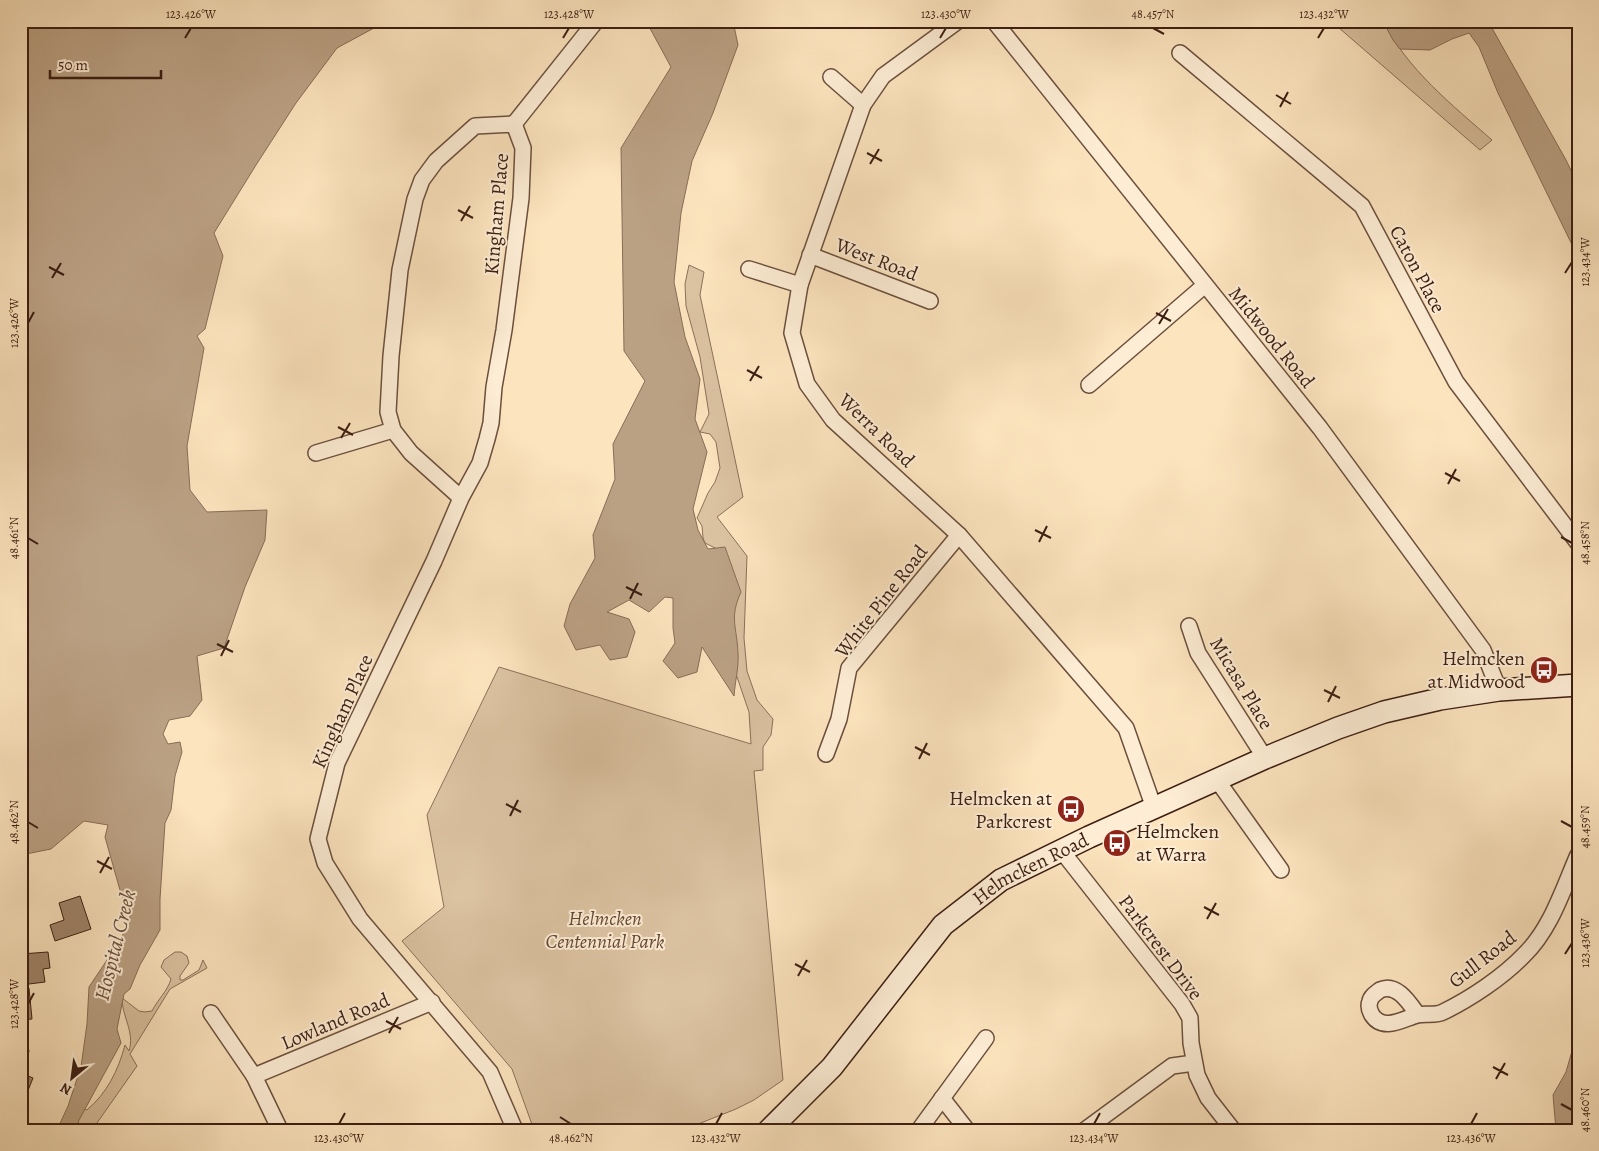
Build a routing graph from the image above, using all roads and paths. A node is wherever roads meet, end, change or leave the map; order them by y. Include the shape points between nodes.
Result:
1 (596, 21) edge
2 (958, 21) edge
3 (994, 21) edge
4 (1180, 53) dead end
5 (831, 77) dead end
6 (863, 105) junction
7 (514, 124) junction
8 (810, 255) junction
9 (749, 269) dead end
10 (800, 285) junction
11 (1205, 285) junction
12 (930, 301) dead end
13 (1089, 385) dead end
14 (393, 430) junction
15 (316, 453) dead end
16 (461, 498) junction
17 (959, 535) junction
18 (1578, 543) edge
19 (1189, 626) dead end
20 (1578, 685) edge
21 (1499, 690) junction
22 (826, 754) dead end
23 (1265, 758) junction
24 (1217, 780) junction
25 (1154, 808) junction
26 (1061, 850) junction
27 (1578, 855) edge
28 (1281, 870) dead end
29 (432, 1002) junction
30 (211, 1013) dead end
31 (1418, 1015) dead end
32 (986, 1038) dead end
33 (1194, 1063) junction
34 (254, 1076) junction
35 (942, 1098) junction
36 (280, 1130) edge
37 (515, 1130) edge
38 (769, 1130) edge
39 (919, 1130) edge
40 (967, 1130) edge
41 (1085, 1130) edge
42 (1233, 1130) edge

1 - 7 street
2 - 6 street, Werra Road via 883,76
3 - 11 street, Midwood Road
4 - 18 street, Caton Place via 1362,206 1456,382
5 - 6 street
6 - 8 street, Werra Road
7 - 14 street, Kingham Place via 475,126 436,161 422,180 400,270 388,412
7 - 16 street, Kingham Place via 522,148 521,198 491,423 480,463
8 - 10 street, Werra Road
8 - 12 street, West Road
9 - 10 street
10 - 17 street, Werra Road via 792,334 807,384 833,420
11 - 13 street
11 - 21 street, Midwood Road via 1320,428 1483,650
14 - 15 street
14 - 16 street, Kingham Place via 411,453
16 - 29 street, Kingham Place via 337,763 318,839 325,863 360,919
17 - 22 street, White Pine Road via 849,668 839,719
17 - 25 street, Werra Road via 1126,728
19 - 23 street, Micasa Place via 1198,653
20 - 21 main road, Helmcken Road
21 - 23 main road, Helmcken Road via 1384,712
23 - 24 main road, Helmcken Road
24 - 25 main road, Helmcken Road
24 - 28 street
25 - 26 main road, Helmcken Road
26 - 33 street, Parkcrest Drive via 1182,1004 1190,1018
26 - 38 main road, Helmcken Road via 1001,880 943,925 832,1067
27 - 31 street, Gull Road via 1550,921 1525,955 1481,990 1441,1014
29 - 34 street, Lowland Road
29 - 37 street, Kingham Place via 490,1072
30 - 34 street
32 - 35 street
33 - 41 street via 1172,1066
33 - 42 street, Parkcrest Drive via 1208,1098
34 - 36 street
35 - 39 street
35 - 40 street

